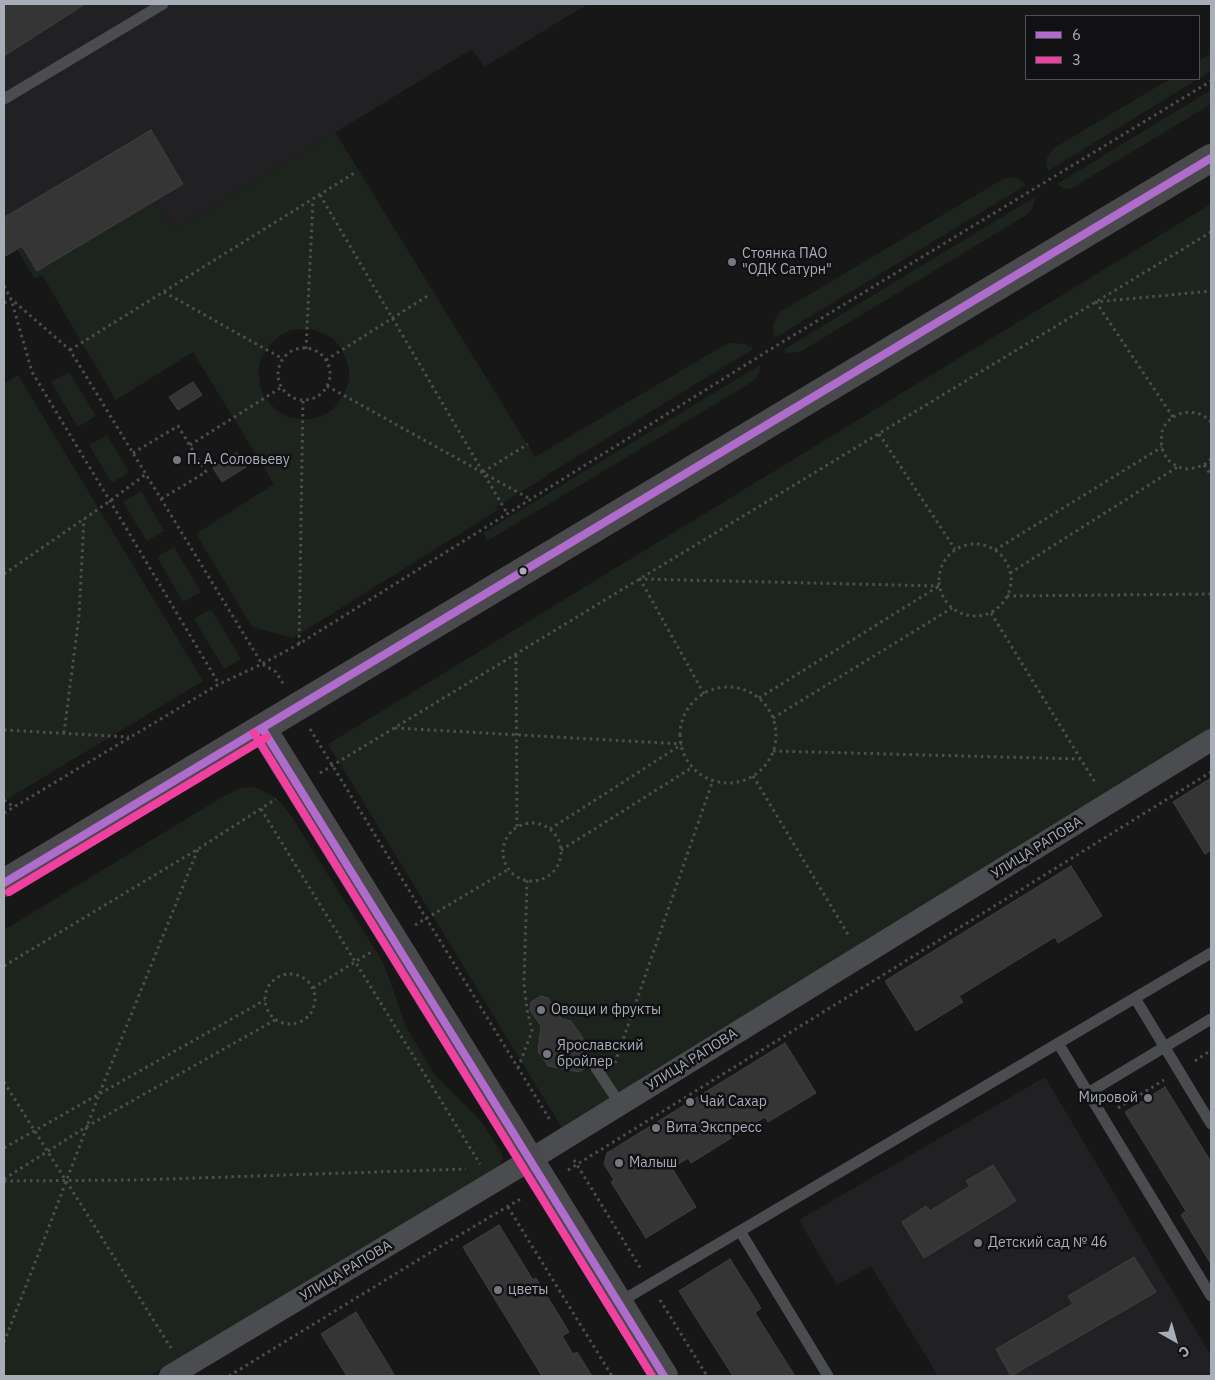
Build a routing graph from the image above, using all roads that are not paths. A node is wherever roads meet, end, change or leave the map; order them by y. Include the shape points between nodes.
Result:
1 (163, 4) edge
2 (4, 99) edge
3 (1211, 158) edge
4 (262, 728) junction
5 (1211, 740) edge
6 (4, 882) edge
7 (1211, 953) edge
8 (1135, 998) junction
9 (1211, 1019) edge
10 (1058, 1043) junction
11 (1164, 1047) junction
12 (596, 1068) dead end
13 (1088, 1093) junction
14 (620, 1104) junction
15 (1211, 1124) edge
16 (530, 1160) junction
17 (740, 1230) junction
18 (1211, 1296) edge
19 (618, 1303) junction
20 (177, 1372) edge
21 (664, 1376) edge
22 (828, 1376) edge

1 - 2 lane
3 - 4 main road
4 - 6 main road
4 - 16 main road
5 - 14 street, УЛИЦА РАПОВА
7 - 8 lane
8 - 10 lane
8 - 11 lane
9 - 11 lane
10 - 13 lane
10 - 17 lane
11 - 13 lane
11 - 15 lane
12 - 14 lane
13 - 18 lane
14 - 16 street, УЛИЦА РАПОВА
16 - 19 main road
16 - 20 street, УЛИЦА РАПОВА
17 - 19 lane
17 - 22 lane
19 - 21 main road

